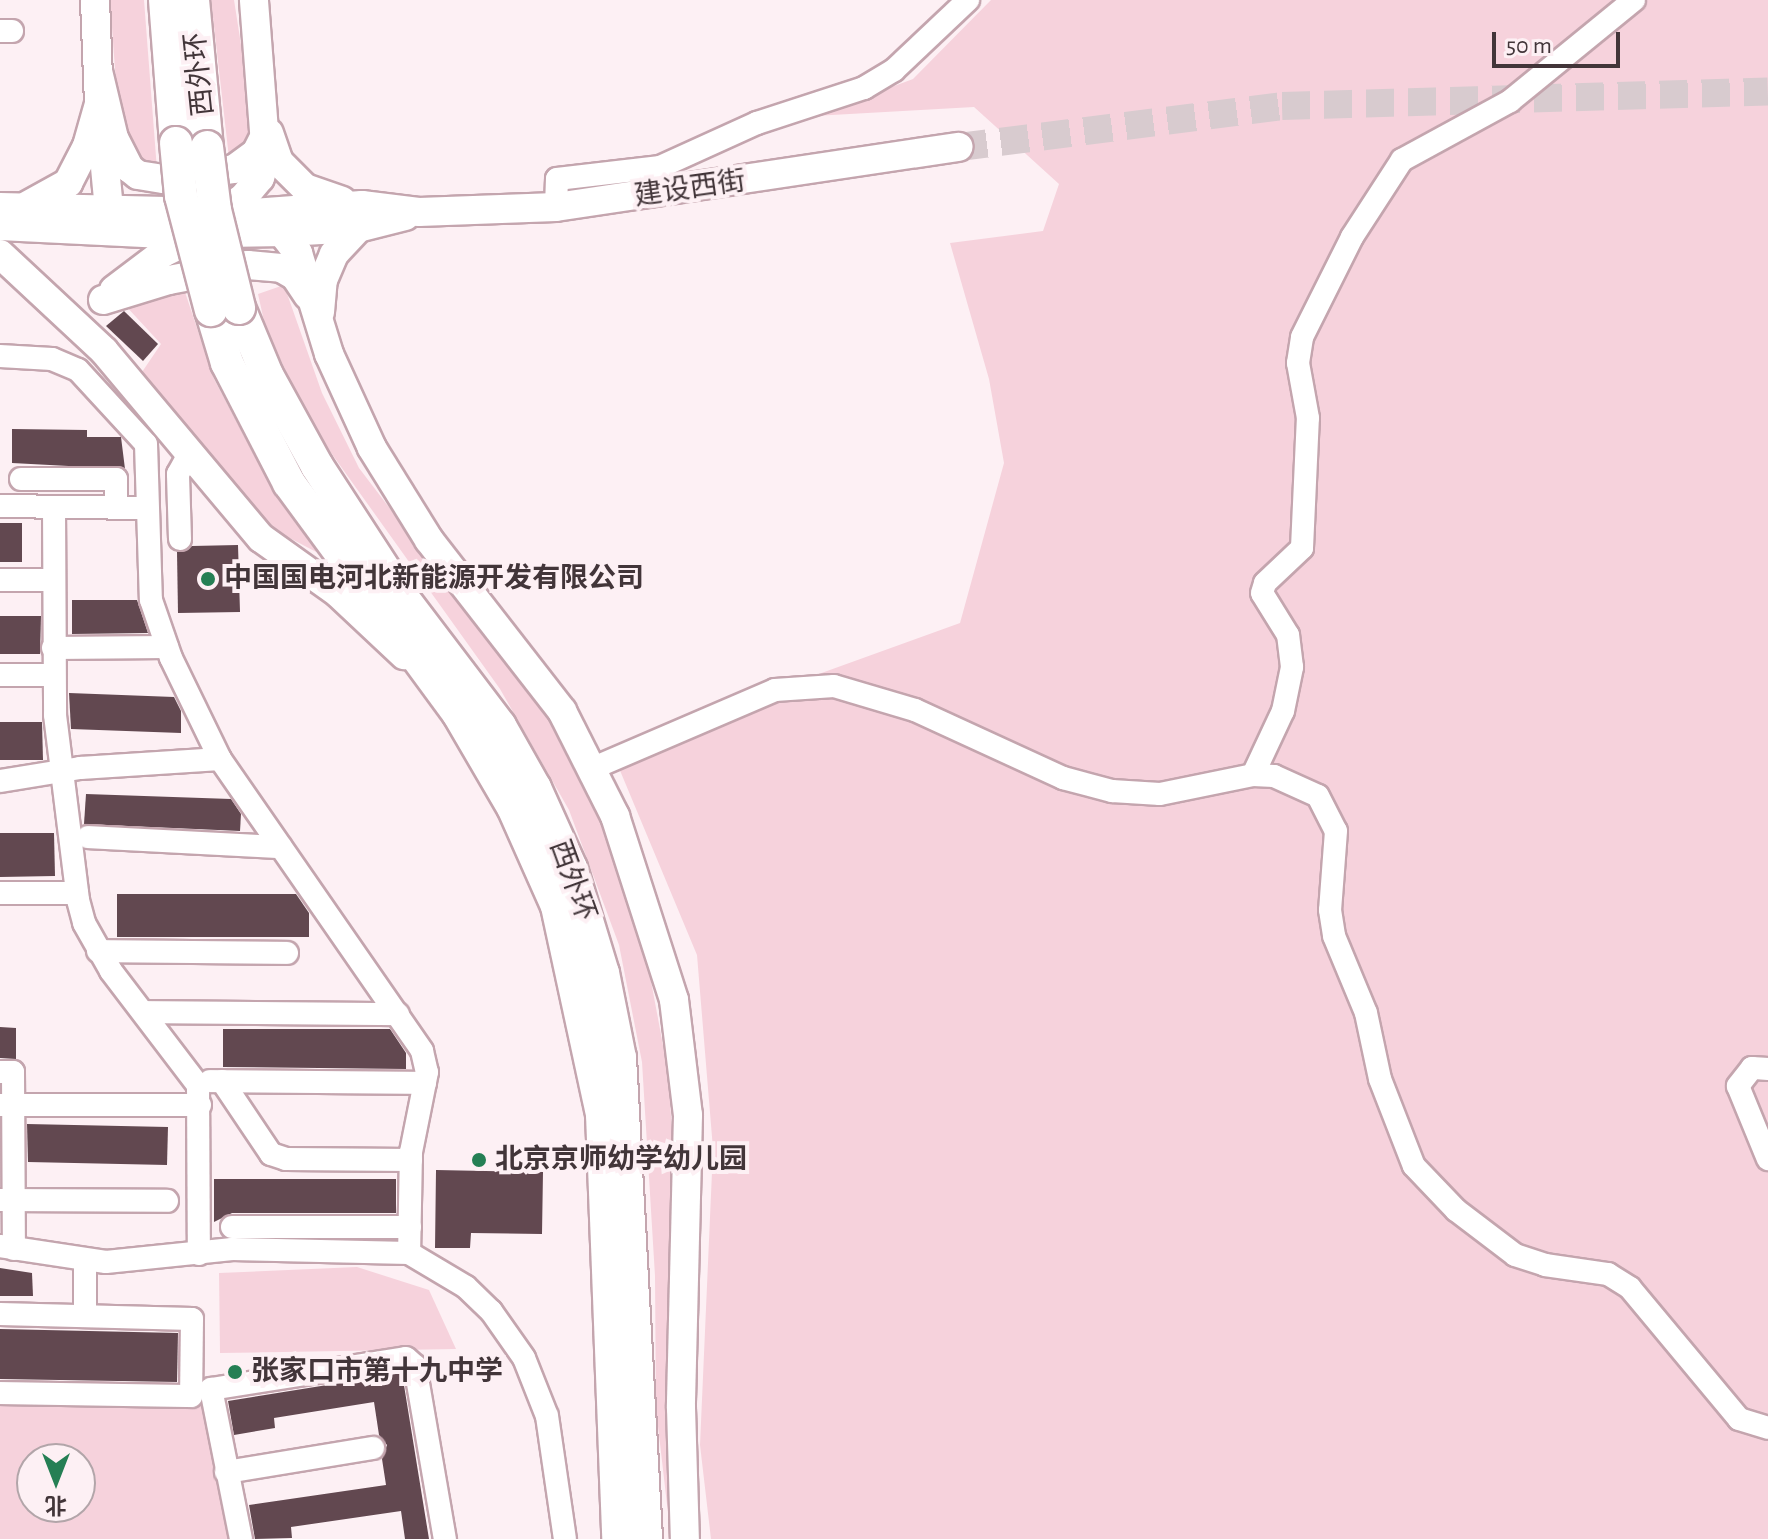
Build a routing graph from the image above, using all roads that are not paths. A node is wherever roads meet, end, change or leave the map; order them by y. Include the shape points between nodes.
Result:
1 (95, 0) edge
2 (165, 0) edge
3 (193, 0) edge
4 (254, 0) edge
5 (968, 0) edge
6 (1634, 0) edge
7 (98, 71) junction
8 (99, 104) junction
9 (268, 128) junction
10 (959, 147) tunnel mouth
11 (556, 207) junction
12 (109, 209) junction
13 (239, 213) junction
14 (7, 214) edge
15 (360, 217) junction
16 (285, 232) junction
17 (156, 234) junction
18 (203, 234) junction
19 (0, 254) edge
20 (103, 300) junction
21 (225, 309) junction
22 (315, 312) junction
23 (104, 351) junction
24 (0, 356) edge
25 (189, 454) junction
26 (21, 479) dead end
27 (0, 506) edge
28 (54, 507) junction
29 (116, 507) junction
30 (146, 508) junction
31 (180, 539) dead end
32 (0, 580) edge
33 (53, 580) junction
34 (167, 647) junction
35 (53, 648) junction
36 (0, 675) edge
37 (53, 675) junction
38 (466, 726) junction
39 (220, 759) junction
40 (591, 769) junction
41 (62, 771) junction
42 (1253, 775) junction
43 (0, 781) edge
44 (88, 837) dead end
45 (281, 847) junction
46 (0, 893) edge
47 (77, 893) junction
48 (98, 951) junction
49 (287, 953) dead end
50 (144, 1012) junction
51 (398, 1014) junction
52 (1768, 1069) edge
53 (0, 1072) edge
54 (197, 1081) junction
55 (222, 1081) junction
56 (425, 1083) junction
57 (200, 1105) junction
58 (7, 1106) edge
59 (1768, 1159) edge
60 (411, 1160) junction
61 (7, 1200) edge
62 (167, 1201) dead end
63 (232, 1227) dead end
64 (410, 1227) junction
65 (7, 1248) edge
66 (409, 1253) junction
67 (199, 1254) junction
68 (85, 1260) junction
69 (0, 1314) edge
70 (85, 1316) junction
71 (0, 1393) edge
72 (1768, 1428) edge
73 (373, 1448) dead end
74 (226, 1472) junction
75 (241, 1539) edge
76 (445, 1539) edge
77 (565, 1539) edge
78 (618, 1539) edge
79 (646, 1539) edge
80 (685, 1539) edge

1 - 7 main road
2 - 21 highway, 西外环, bridge via 181,196
3 - 21 highway, 西外环, bridge
4 - 9 main road
5 - 11 street via 894,70 864,88 757,123 660,167 557,179
6 - 42 street via 1510,101 1402,160 1352,237 1302,337 1298,363 1308,418 1302,548 1265,583 1262,593 1288,635 1292,667 1283,711
7 - 8 main road
7 - 9 main road via 114,138 138,175 164,179 234,169 256,153
8 - 12 main road
8 - 14 main road via 68,183 45,200
9 - 13 main road via 260,178
9 - 15 main road via 279,162 305,188
10 - 11 main road, 建设西街
11 - 15 main road, 建设西街
12 - 13 main road, 建设西街
12 - 14 main road, 建设西街
12 - 17 main road via 114,219
13 - 15 main road, 建设西街
13 - 16 main road via 273,221
13 - 17 main road
13 - 18 main road
14 - 17 main road, 建设西街
15 - 16 main road, 建设西街
15 - 22 main road via 334,254
16 - 18 main road, 建设西街
16 - 22 main road via 298,253
17 - 18 main road, 建设西街
18 - 20 main road via 163,253
19 - 23 main road
20 - 22 main road via 248,265 281,268 295,276
20 - 23 main road via 98,317
21 - 38 highway, 西外环 via 227,363 289,483
21 - 79 highway, 西外环 via 402,597 500,726 571,868 603,973 620,1058
22 - 40 main road via 372,448 420,527 562,711
23 - 25 main road
24 - 30 street via 52,359 78,370 146,444
25 - 31 street via 178,474
25 - 38 main road via 261,538 338,593 406,657
26 - 29 street via 116,479
27 - 28 street
28 - 29 street
28 - 33 street
29 - 30 street
30 - 34 street via 151,600
32 - 33 street
33 - 35 street
34 - 35 street
34 - 39 street
35 - 37 street
36 - 37 street
37 - 41 street
38 - 78 highway, 西外环 via 513,807 557,906 585,1018 602,1114
39 - 41 street
39 - 45 street
40 - 42 street via 775,690 834,686 915,710 1063,778 1112,791 1160,794
40 - 80 main road via 615,816 674,1000 685,1087 690,1178 681,1408
41 - 43 street
41 - 47 street
42 - 72 street via 1298,785 1318,796 1330,812 1337,850 1330,910 1334,936 1366,1013 1380,1079 1414,1166 1456,1210 1515,1255 1608,1274 1630,1288 1739,1419
44 - 45 street
45 - 51 street
46 - 47 street
47 - 48 street
48 - 49 street
48 - 50 street
50 - 51 street
50 - 54 street
51 - 56 street via 422,1051
52 - 59 street via 1752,1068 1738,1086
53 - 58 street via 13,1072
54 - 55 street
54 - 57 street
55 - 56 street
55 - 60 street via 271,1154 286,1159
56 - 60 street
57 - 58 street
57 - 67 street
58 - 61 street
60 - 64 street
61 - 62 street
61 - 65 street
63 - 64 street
64 - 66 street
65 - 68 street
66 - 67 street via 232,1249
66 - 77 street via 466,1287 491,1311 524,1358 547,1416
67 - 68 street via 141,1262
68 - 70 street
69 - 70 street
70 - 71 street via 192,1319 191,1396
73 - 74 street
74 - 75 street
74 - 76 street via 211,1389 406,1358 415,1366

